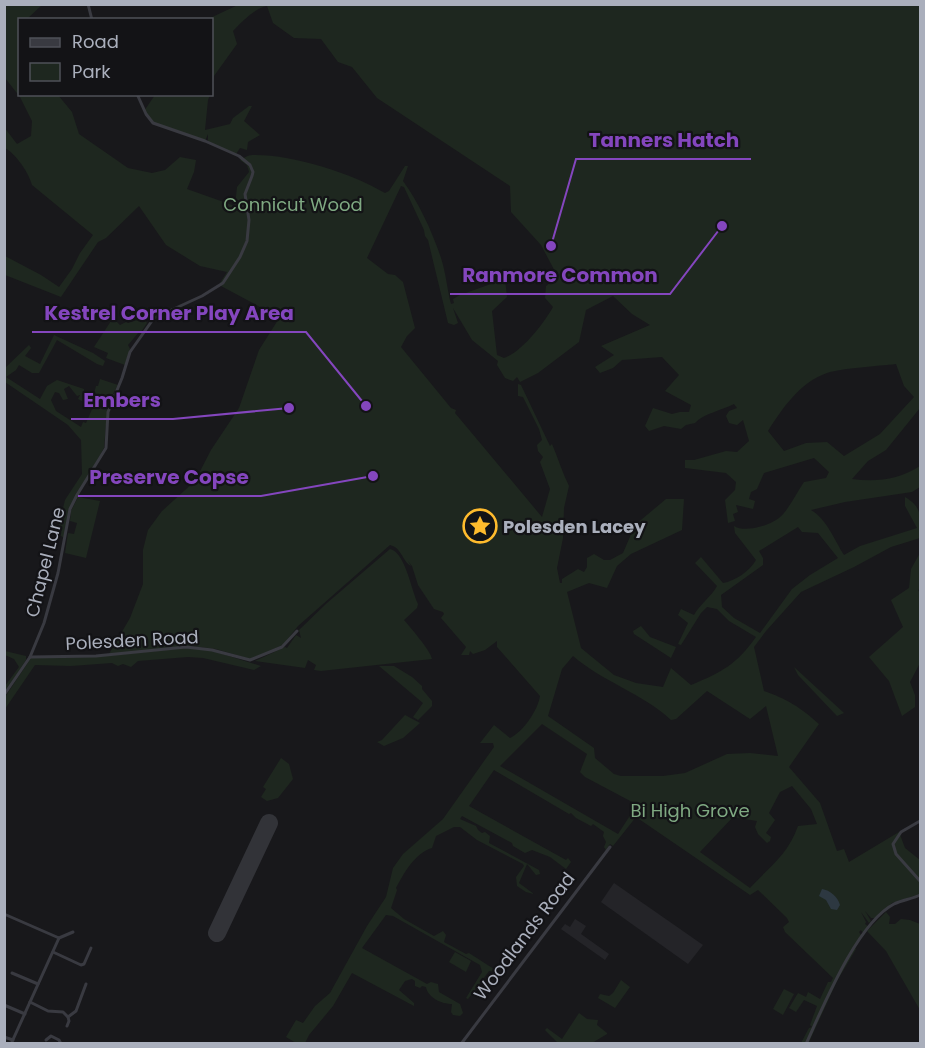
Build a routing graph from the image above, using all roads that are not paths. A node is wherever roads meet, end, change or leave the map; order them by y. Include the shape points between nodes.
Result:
1 (138, 96) edge
2 (297, 632) dead end
3 (30, 657) junction
4 (4, 695) edge
5 (921, 821) edge
6 (610, 847) dead end
7 (921, 881) edge
8 (921, 896) edge
9 (4, 914) edge
10 (73, 932) dead end
11 (59, 938) junction
12 (92, 948) dead end
13 (53, 952) junction
14 (12, 973) dead end
15 (38, 984) junction
16 (86, 984) dead end
17 (30, 1002) junction
18 (4, 1005) edge
19 (24, 1014) junction
20 (68, 1017) junction
21 (67, 1026) dead end
22 (4, 1037) edge
23 (46, 1041) dead end
24 (12, 1042) edge
25 (61, 1044) edge
26 (461, 1044) edge
27 (806, 1044) edge

1 - 3 street, Chapel Lane via 153,123 244,159 253,172 245,194 247,241 223,283 154,318 130,352 108,412 106,448 70,509 58,573
2 - 3 street, Polesden Road via 282,647 250,660 186,647 96,656
3 - 4 street, Chapel Lane
5 - 7 street via 901,832 893,843 896,854
6 - 26 street, Woodlands Road
8 - 27 street via 894,904 870,926 836,979
9 - 11 street
10 - 11 street
11 - 13 street
12 - 13 street via 83,965
13 - 15 street
14 - 15 street
15 - 17 street
16 - 20 street via 76,1011
17 - 19 street
17 - 20 street
18 - 19 street
19 - 24 street
20 - 21 street
22 - 24 street
23 - 25 street via 51,1036

